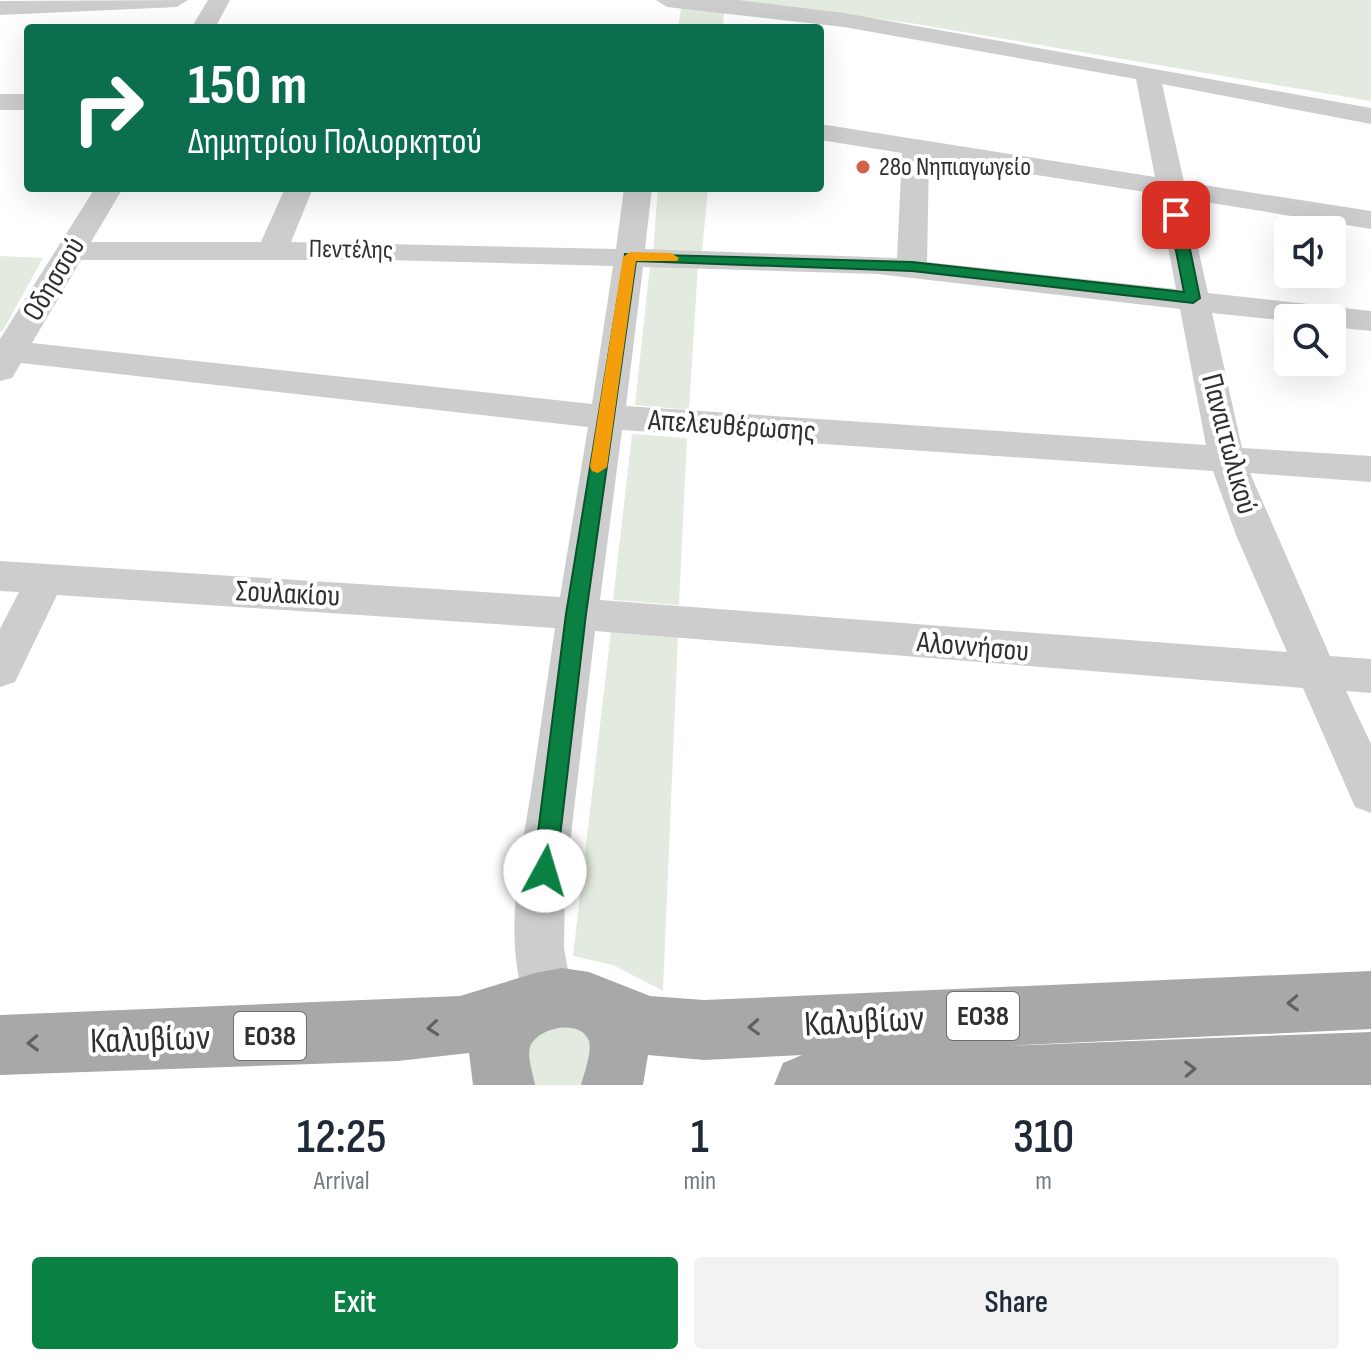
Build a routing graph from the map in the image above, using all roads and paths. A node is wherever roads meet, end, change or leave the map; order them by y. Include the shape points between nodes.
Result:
1 (177, 0) edge
2 (219, 0) edge
3 (664, 0) edge
4 (0, 8) edge
5 (205, 24) edge
6 (659, 24) edge
7 (1148, 76) junction
8 (0, 102) edge
9 (24, 102) edge
10 (1371, 116) edge
11 (824, 133) edge
12 (916, 146) junction
13 (1171, 187) junction
14 (107, 192) edge
15 (297, 192) edge
16 (638, 192) edge
17 (1371, 220) edge
18 (273, 249) junction
19 (72, 251) junction
20 (630, 257) junction
21 (912, 267) junction
22 (1193, 298) junction
23 (1371, 321) edge
24 (4, 357) edge
25 (606, 417) junction
26 (1226, 458) junction
27 (1371, 469) edge
28 (0, 576) edge
29 (45, 580) junction
30 (576, 614) junction
31 (0, 670) edge
32 (1317, 672) junction
33 (1371, 676) edge
34 (1371, 793) edge
35 (1371, 1000) edge
36 (561, 1003) junction
37 (0, 1045) edge
38 (1371, 1062) edge
39 (504, 1085) edge
40 (612, 1085) edge
41 (805, 1085) edge

1 - 4 street
2 - 5 street
3 - 6 street
3 - 7 street via 874,25
7 - 10 street
7 - 13 street, Παναιτωλικού
8 - 9 street
11 - 12 street
12 - 13 street
12 - 21 street
13 - 17 street
13 - 22 street, Παναιτωλικού
14 - 19 street, Οδησσού
15 - 18 street
16 - 20 street
18 - 19 street, Πεντέλης
18 - 20 street, Πεντέλης
19 - 24 street, Οδησσού
20 - 21 street, Πεντέλης
20 - 25 street
21 - 22 street, Πεντέλης
22 - 23 street, Πεντέλης
22 - 26 street, Παναιτωλικού
24 - 25 street, Απελευθέρωσης
25 - 26 street, Απελευθέρωσης
25 - 30 street
26 - 27 street, Απελευθέρωσης
26 - 32 street, Παναιτωλικού
28 - 29 street, Σουλακίου
29 - 30 street, Σουλακίου
29 - 31 street
30 - 32 street, Αλοννήσου
30 - 36 street via 541,909 541,973
32 - 33 street, Αλοννήσου
32 - 34 street, Παναιτωλικού
35 -> 36 main road, Καλυβίων / ΕΟ38 via 704,1030 650,1026
36 -> 37 main road, Καλυβίων / ΕΟ38 via 460,1026 413,1030
36 - 39 main road via 515,1019 503,1043
36 - 40 main road via 614,1027 619,1042
41 -> 38 main road, Καλυβίων / ΕΟ38

